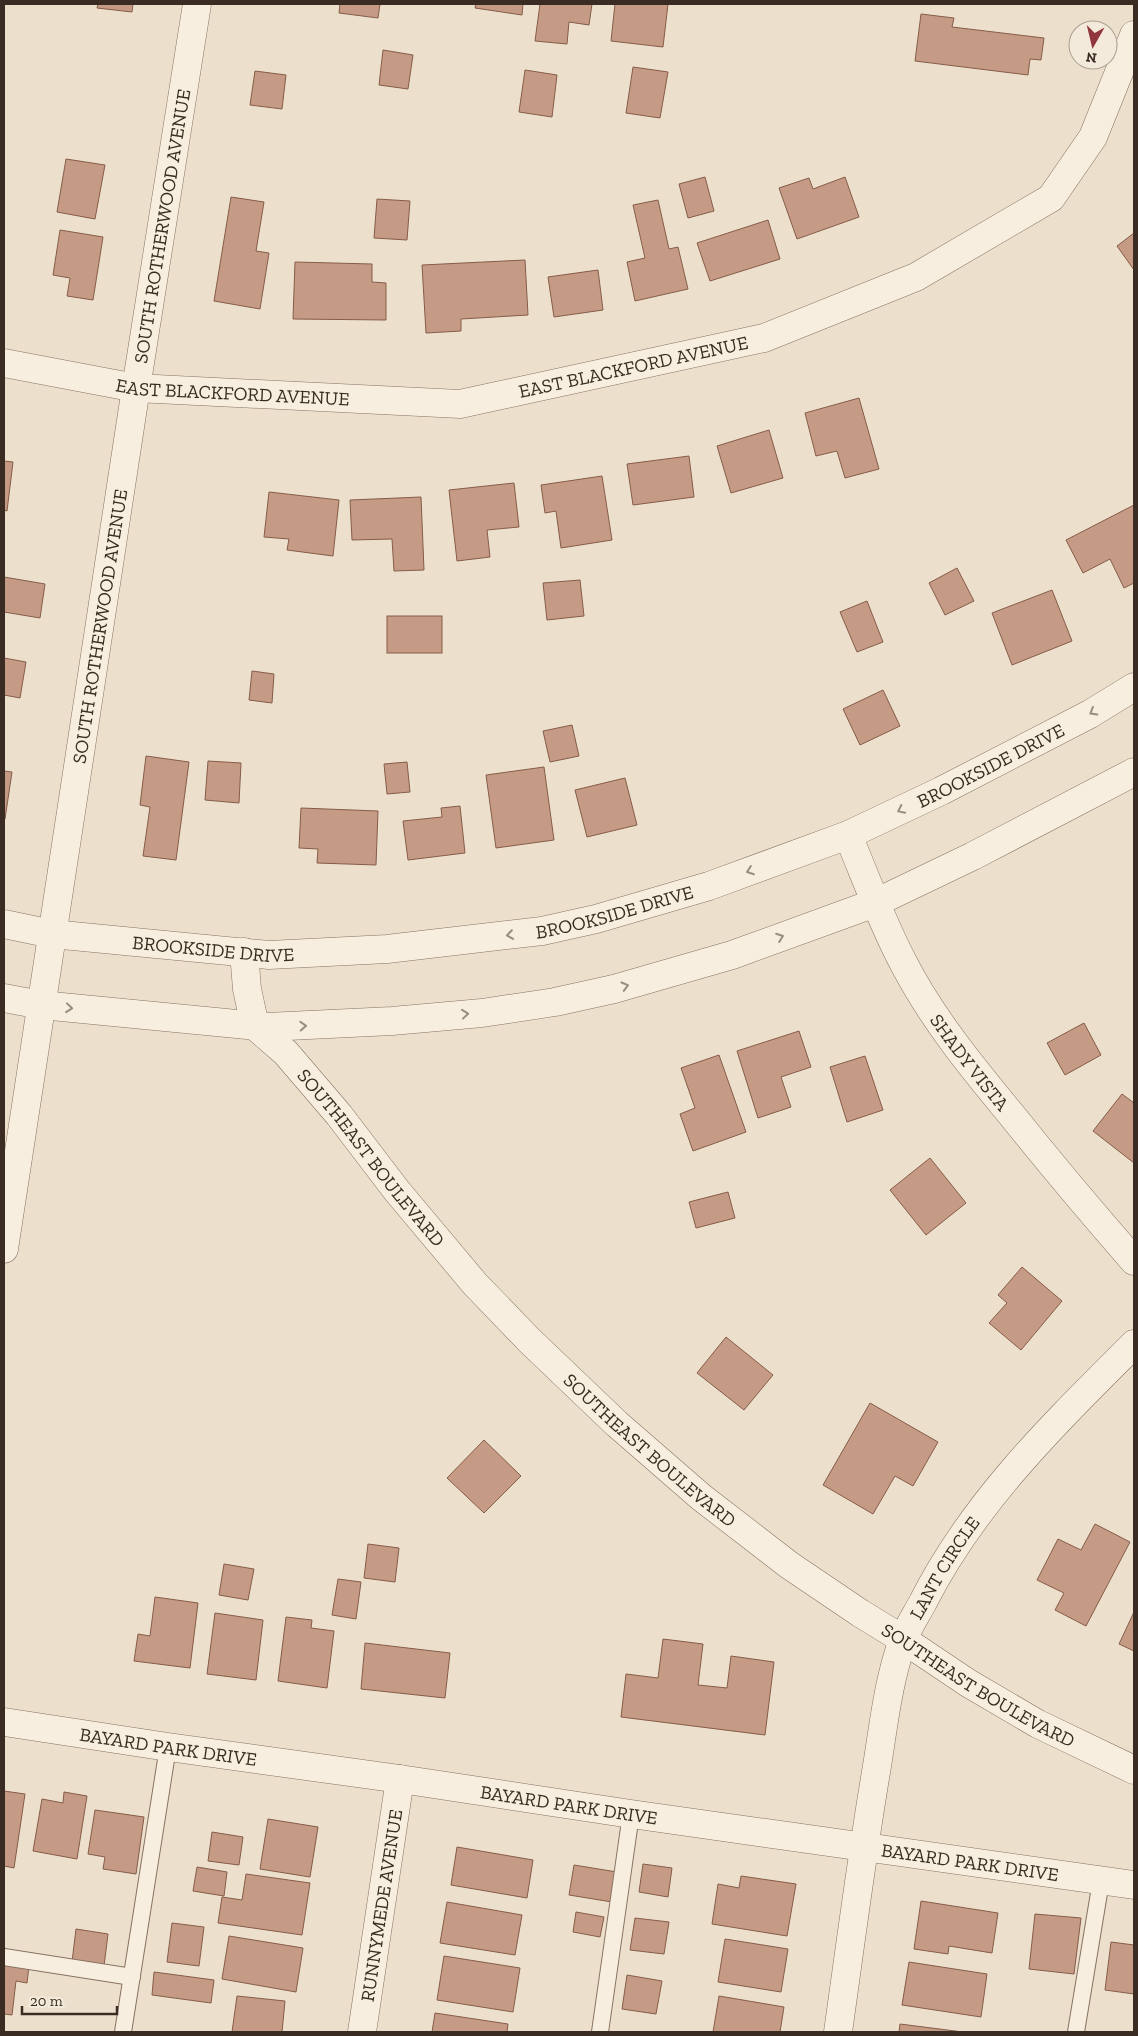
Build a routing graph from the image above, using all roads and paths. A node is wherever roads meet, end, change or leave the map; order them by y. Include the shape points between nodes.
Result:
1 (197, 4) edge
2 (1134, 35) edge
3 (4, 362) edge
4 (136, 388) junction
5 (1134, 687) edge
6 (1134, 772) edge
7 (848, 835) junction
8 (875, 903) junction
9 (4, 924) edge
10 (52, 934) junction
11 (244, 952) junction
12 (4, 998) edge
13 (41, 1005) junction
14 (255, 1026) junction
15 (4, 1249) edge
16 (1134, 1261) edge
17 (1134, 1344) edge
18 (904, 1640) junction
19 (4, 1722) edge
20 (168, 1747) junction
21 (1134, 1770) edge
22 (400, 1779) junction
23 (631, 1814) junction
24 (864, 1846) junction
25 (1101, 1881) junction
26 (1134, 1885) edge
27 (4, 1957) edge
28 (132, 1977) junction
29 (123, 2032) edge
30 (362, 2032) edge
31 (600, 2032) edge
32 (838, 2032) edge
33 (1076, 2032) edge

1 - 4 street, SOUTH ROTHERWOOD AVENUE
2 - 4 street, EAST BLACKFORD AVENUE via 1093,136 1051,198 916,277 764,338 460,404
3 - 4 street, EAST BLACKFORD AVENUE
4 - 10 street, SOUTH ROTHERWOOD AVENUE
5 -> 7 street, BROOKSIDE DRIVE via 1090,714
6 - 8 street
7 - 8 street, SHADY VISTA
7 -> 11 street, BROOKSIDE DRIVE via 709,886 542,931 387,949 270,954
14 -> 8 street via 392,1021 555,1002 614,989 732,955
8 - 16 street, SHADY VISTA via 904,965 936,1018 981,1078
9 - 10 street
10 - 11 street, BROOKSIDE DRIVE
10 - 13 street, SOUTH ROTHERWOOD AVENUE
11 - 14 street
12 - 13 street
13 -> 14 street
13 - 15 street, SOUTH ROTHERWOOD AVENUE
14 - 18 street, SOUTHEAST BOULEVARD via 286,1053 339,1115 475,1284 611,1418 701,1497 789,1565
17 - 18 street, LANT CIRCLE via 999,1485 935,1577
18 - 21 street, SOUTHEAST BOULEVARD via 1038,1724
18 - 24 street, LANT CIRCLE via 889,1695
19 - 20 street, BAYARD PARK DRIVE
20 - 22 street, BAYARD PARK DRIVE
20 - 28 lane
22 - 23 street, BAYARD PARK DRIVE
22 - 30 street, RUNNYMEDE AVENUE
23 - 24 street, BAYARD PARK DRIVE
23 - 31 lane
24 - 25 street, BAYARD PARK DRIVE
24 - 32 street, LANT CIRCLE
25 - 26 street, BAYARD PARK DRIVE
25 - 33 lane
27 - 28 lane
28 - 29 lane

